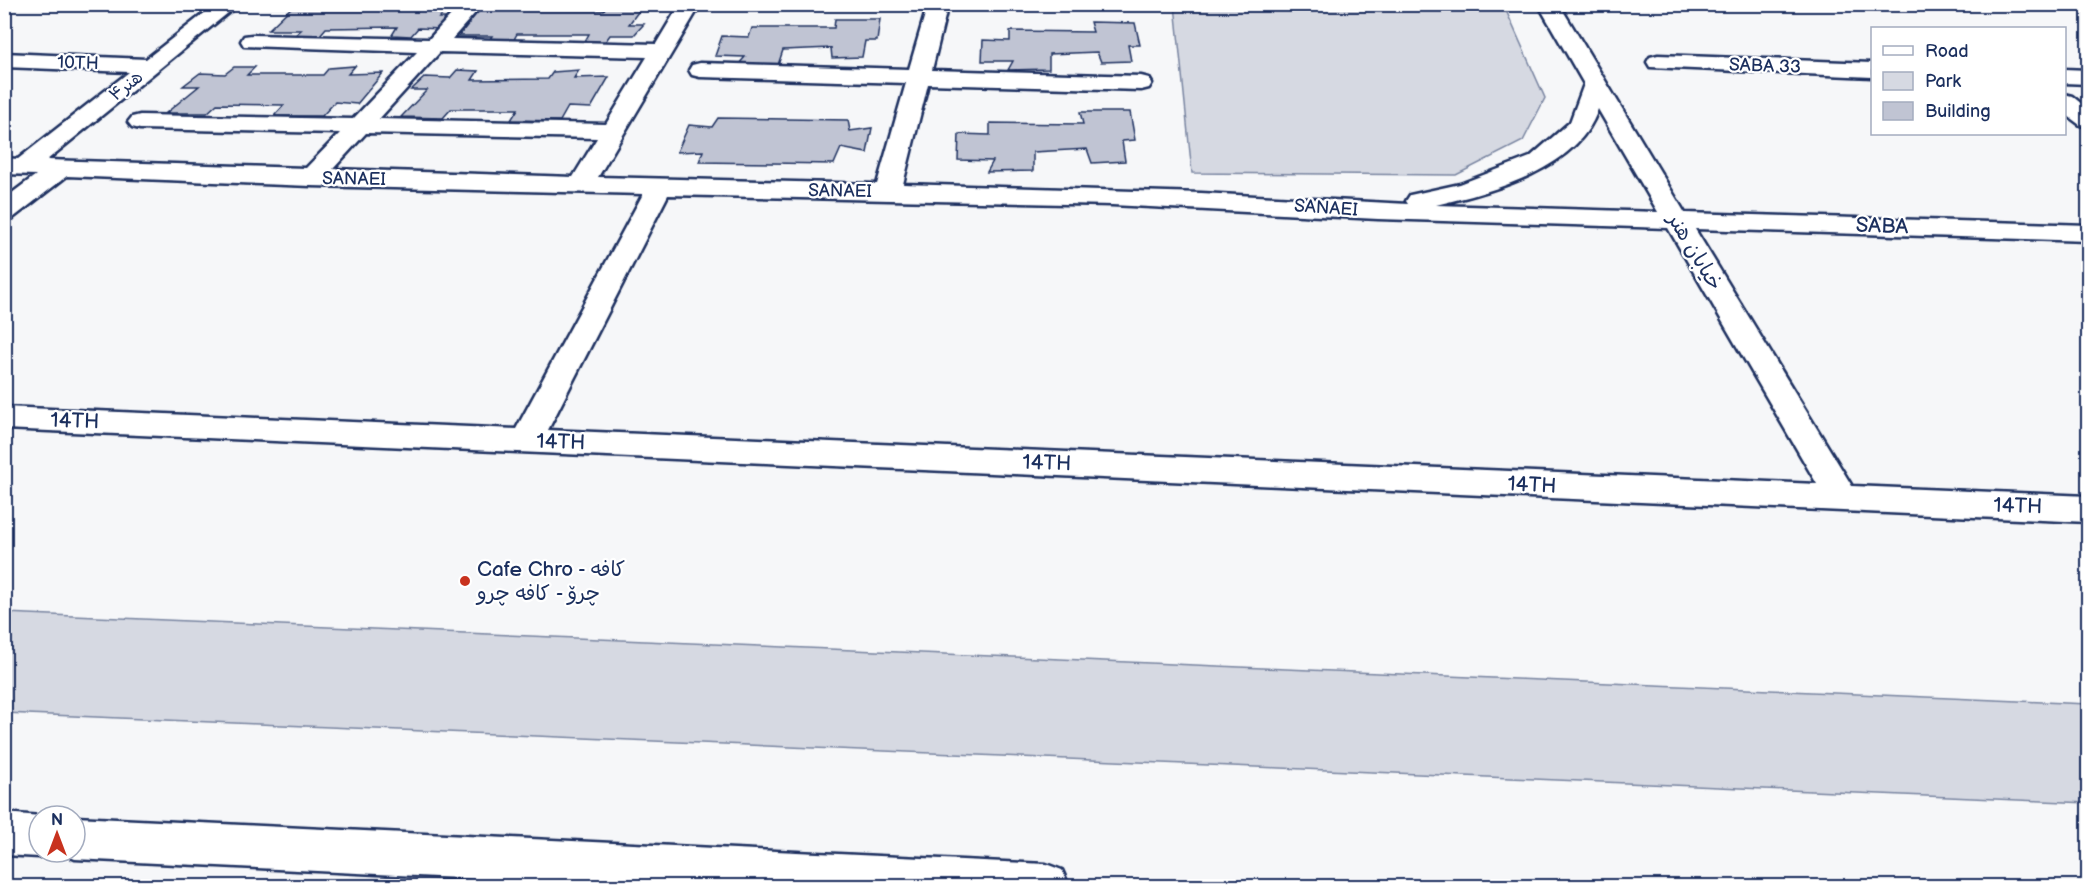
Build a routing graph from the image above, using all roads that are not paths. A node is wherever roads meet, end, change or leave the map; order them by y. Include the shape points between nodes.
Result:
1 (229, 4) edge
2 (473, 4) edge
3 (691, 4) edge
4 (938, 4) edge
5 (1548, 4) edge
6 (252, 41) dead end
7 (435, 45) junction
8 (662, 51) junction
9 (4, 60) edge
10 (1658, 62) dead end
11 (151, 66) junction
12 (700, 70) dead end
13 (1871, 70) edge
14 (919, 76) junction
15 (2066, 76) edge
16 (2088, 77) edge
17 (1141, 83) dead end
18 (1595, 84) junction
19 (2066, 103) edge
20 (2088, 120) edge
21 (140, 122) dead end
22 (362, 124) junction
23 (614, 131) junction
24 (14, 166) edge
25 (61, 168) junction
26 (311, 178) junction
27 (581, 184) junction
28 (660, 186) junction
29 (888, 192) junction
30 (4, 212) edge
31 (1378, 212) junction
32 (1676, 219) junction
33 (2088, 233) edge
34 (4, 418) edge
35 (526, 441) junction
36 (1843, 500) junction
37 (2088, 509) edge
38 (4, 834) edge
39 (27, 835) edge
40 (87, 839) edge
41 (1046, 886) edge

1 - 11 street, هنر۴
2 - 7 street
3 - 8 street
4 - 14 street
5 - 18 street, خیابان هنر
6 - 7 street
7 - 8 street
7 - 22 street
8 - 23 street
9 - 11 street, 10TH
10 - 13 street, SABA 33
11 - 24 street, هنر۴
12 - 14 street
14 - 17 street
14 - 29 street
15 - 16 street
18 - 31 street via 1581,125 1539,162 1468,190
18 - 32 street, خیابان هنر
19 - 20 street
21 - 22 street
22 - 23 street
22 - 26 street
23 - 27 street
24 - 25 street, SANAEI
25 - 26 street, SANAEI
25 - 30 street
26 - 27 street, SANAEI
27 - 28 street, SANAEI
28 - 29 street, SANAEI
28 - 35 street
29 - 31 street, SANAEI via 1288,205
31 - 32 street, SANAEI
32 - 33 street, SABA
32 - 36 street, خیابان هنر
34 - 35 street, 14TH
35 - 36 street, 14TH
36 - 37 street, 14TH
38 - 39 street
40 - 41 street

